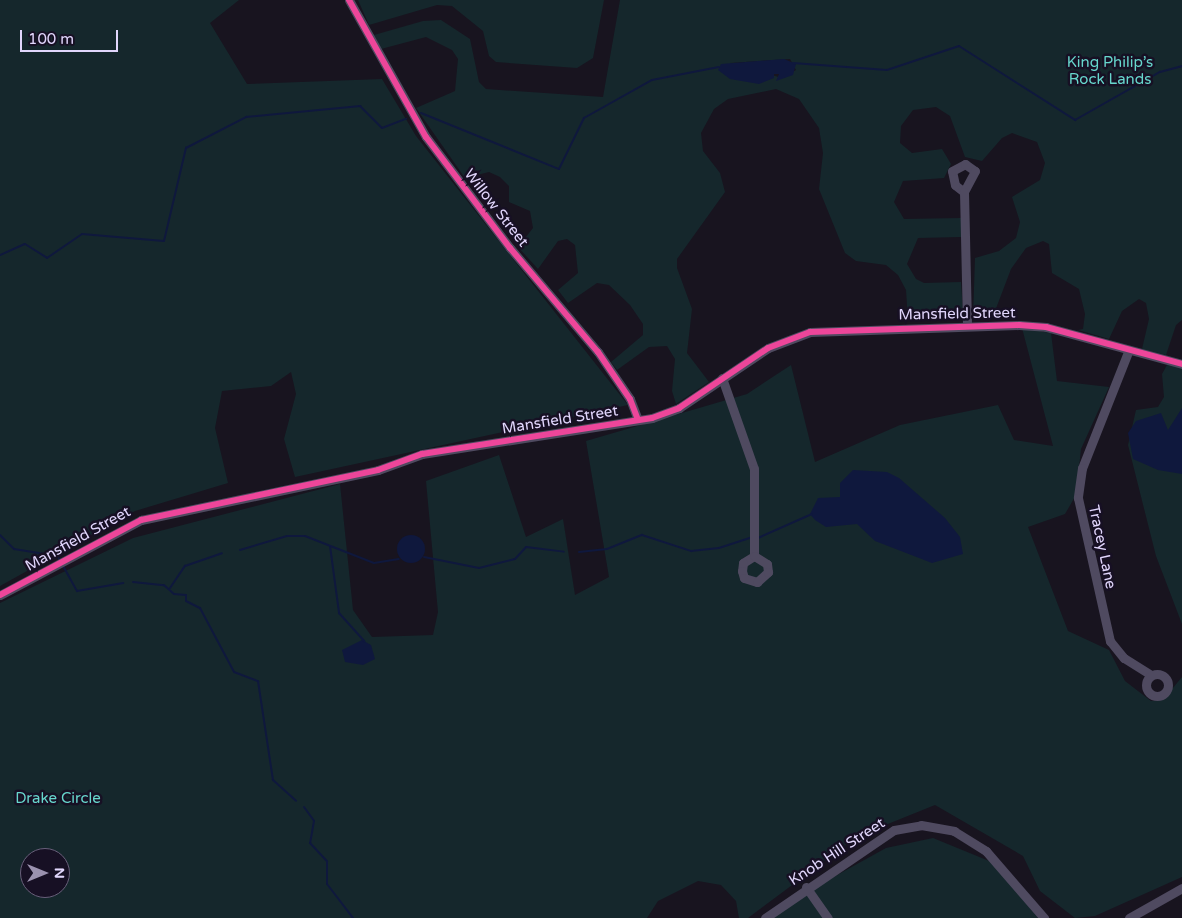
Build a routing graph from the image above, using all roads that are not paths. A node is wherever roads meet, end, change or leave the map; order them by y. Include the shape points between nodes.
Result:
1 (350, 0) edge
2 (964, 192) dead end
3 (967, 325) junction
4 (1128, 352) junction
5 (1182, 364) edge
6 (722, 378) junction
7 (638, 420) junction
8 (754, 556) dead end
9 (0, 595) edge
10 (1151, 675) dead end
11 (806, 887) junction
12 (1182, 888) edge
13 (764, 918) edge
14 (828, 918) edge
15 (1044, 918) edge
16 (1129, 918) edge

1 - 7 street, Willow Street via 426,137 510,248 598,352 630,399
2 - 3 street
3 - 4 street, Mansfield Street via 1046,328
3 - 6 street, Mansfield Street via 810,332 768,348
4 - 5 street, Mansfield Street
4 - 10 street, Tracey Lane via 1082,468 1078,504 1110,641 1124,658
6 - 7 street, Mansfield Street via 679,408
6 - 8 street via 754,469
7 - 9 street, Mansfield Street via 422,454 378,470 141,520
11 - 13 street, Knob Hill Street
11 - 14 street
11 - 15 street, Knob Hill Street via 894,830 921,825 954,831 986,852
12 - 16 street

